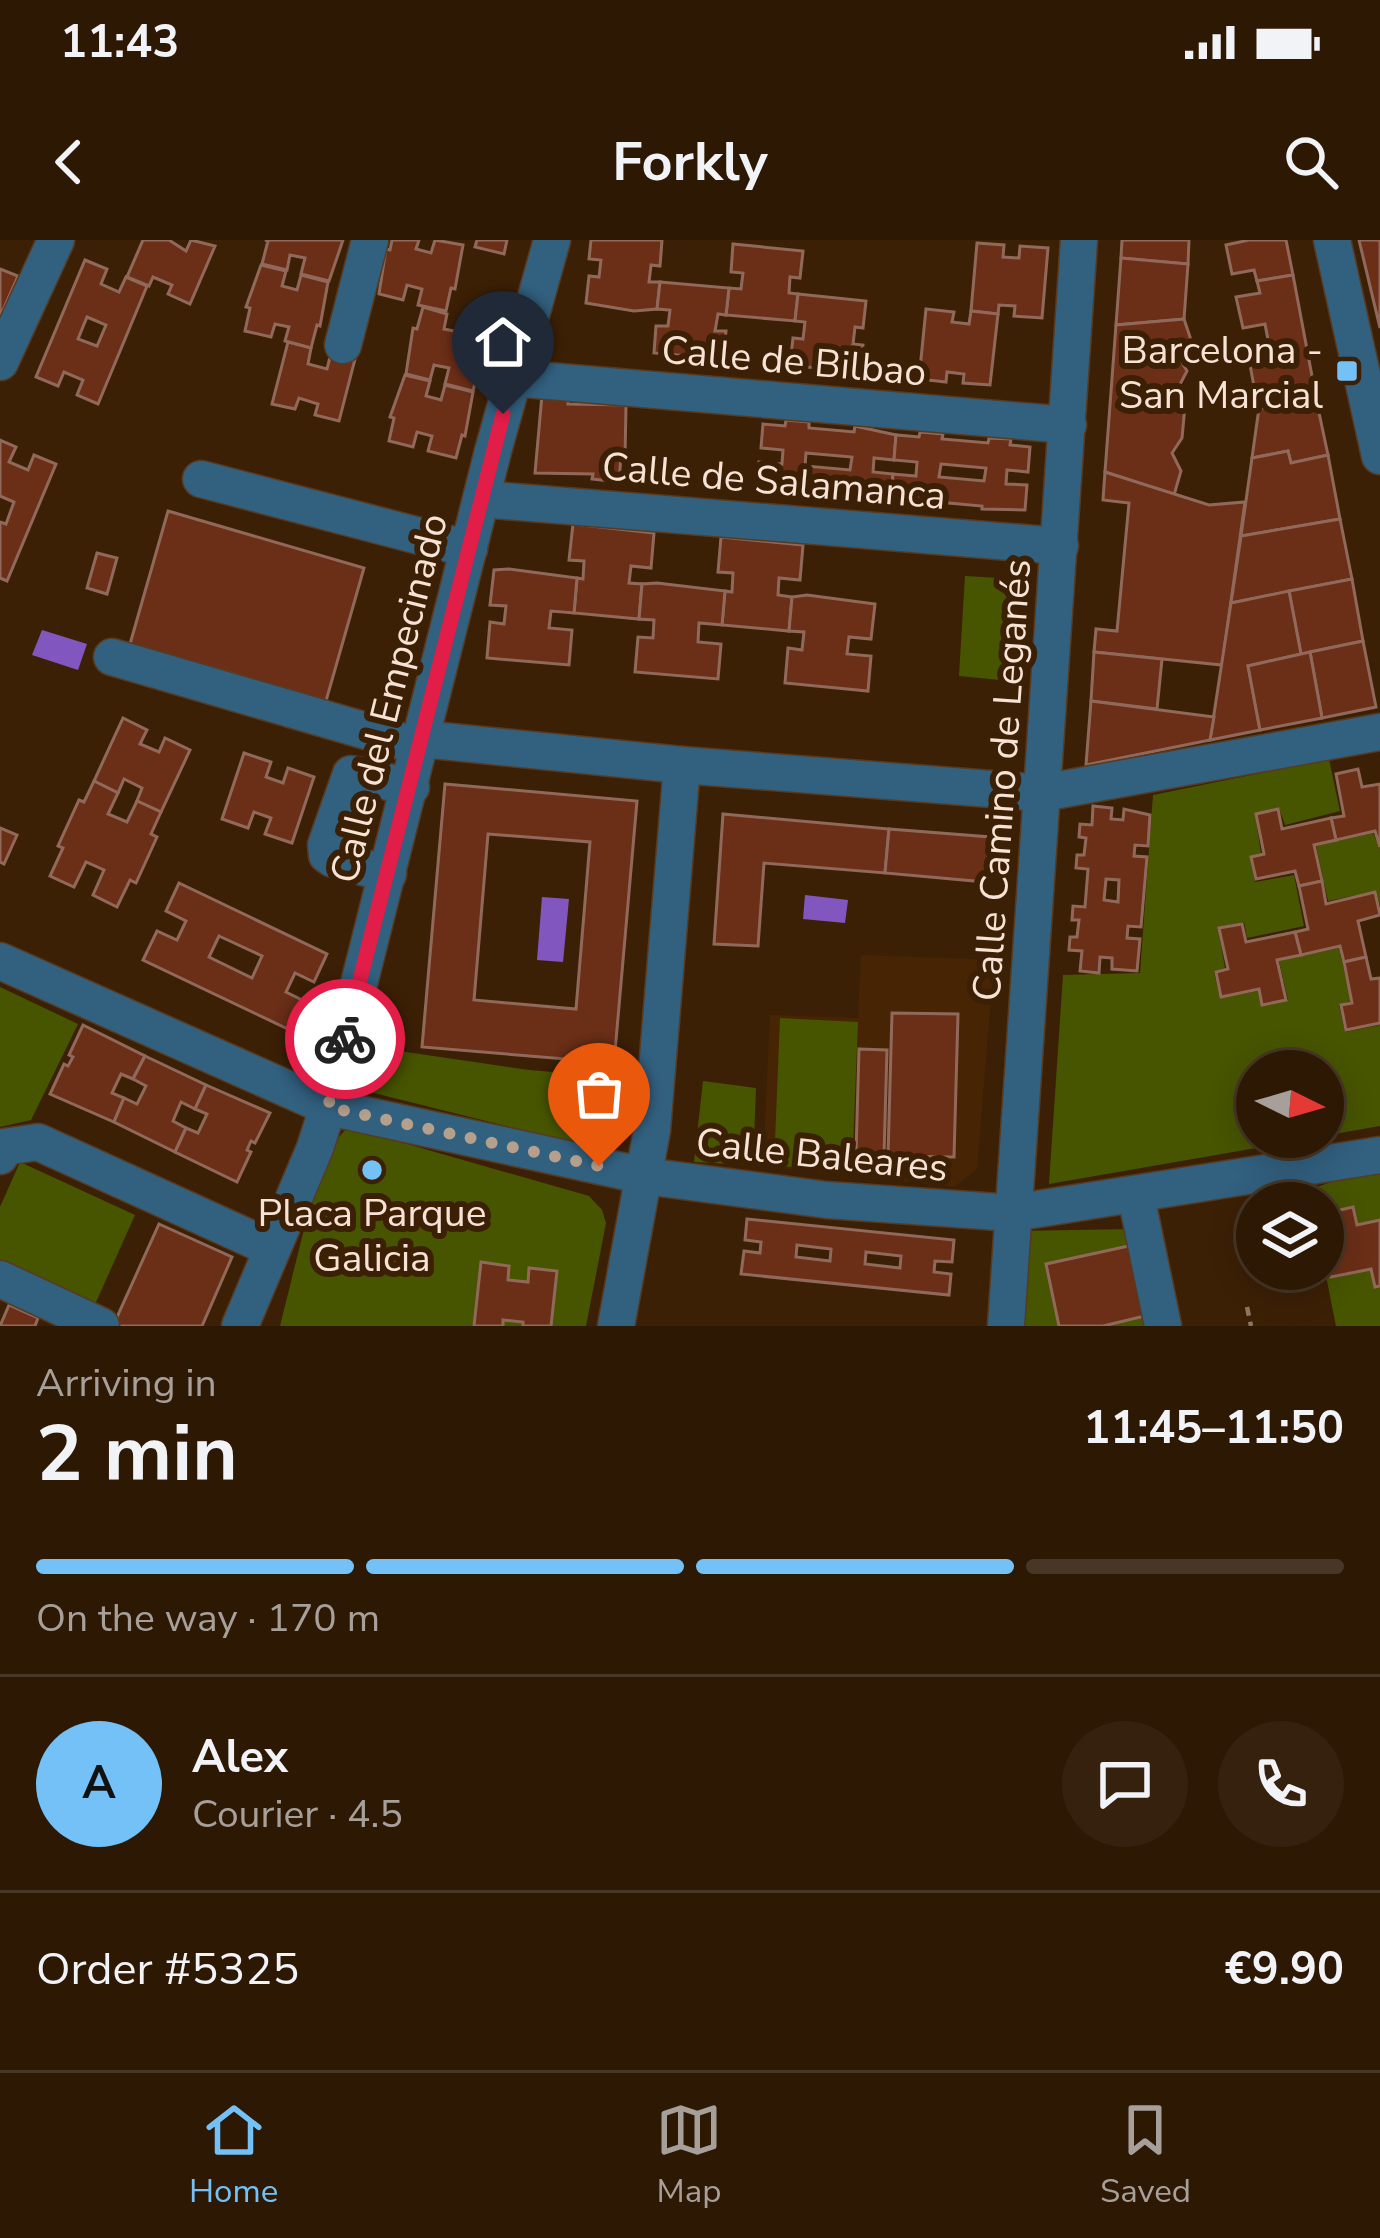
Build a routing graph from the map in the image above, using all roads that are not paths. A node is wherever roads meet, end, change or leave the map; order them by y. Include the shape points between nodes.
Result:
1 (56, 240) edge
2 (370, 240) edge
3 (552, 240) edge
4 (1079, 240) edge
5 (1331, 240) edge
6 (343, 345) dead end
7 (0, 362) edge
8 (512, 378) junction
9 (1068, 425) junction
10 (1380, 456) edge
11 (201, 479) dead end
12 (481, 499) junction
13 (1060, 546) junction
14 (469, 549) junction
15 (112, 657) dead end
16 (1380, 732) edge
17 (422, 743) junction
18 (682, 766) junction
19 (411, 787) junction
20 (1042, 793) junction
21 (388, 874) junction
22 (0, 961) edge
23 (328, 1107) junction
24 (1380, 1155) edge
25 (0, 1156) edge
26 (645, 1176) junction
27 (1136, 1196) junction
28 (1013, 1213) junction
29 (271, 1248) junction
30 (0, 1279) edge
31 (100, 1326) edge
32 (239, 1326) edge
33 (616, 1326) edge
34 (1006, 1326) edge
35 (1163, 1326) edge

1 - 7 street
2 - 6 street
3 - 8 street, Calle del Empecinado
4 - 9 street, Calle Camino de Leganés
5 - 10 street
8 - 9 street, Calle de Bilbao
8 - 12 street, Calle del Empecinado
9 - 13 street, Calle Camino de Leganés
11 - 14 street
12 - 13 street, Calle de Salamanca
12 - 14 street, Calle del Empecinado
13 - 20 street, Calle Camino de Leganés
14 - 17 street, Calle del Empecinado
15 - 17 street
16 - 20 street
17 - 18 street
17 - 19 street, Calle del Empecinado
18 - 20 street
18 - 26 street
19 - 21 street, Calle del Empecinado
19 - 21 street via 351,774 326,845 333,859
20 - 28 street, Calle Camino de Leganés
21 - 23 street, Calle del Empecinado
22 - 23 street, Calle Baleares
23 - 26 street, Calle Baleares
23 - 29 street, Calle del Empecinado
24 - 27 street, Calle Baleares
25 - 29 street via 4,1147 38,1142
26 - 28 street, Calle Baleares
26 - 33 street
27 - 28 street, Calle Baleares
27 - 35 street
28 - 34 street, Calle Camino de Leganés
29 - 32 street, Calle del Empecinado
30 - 31 street

